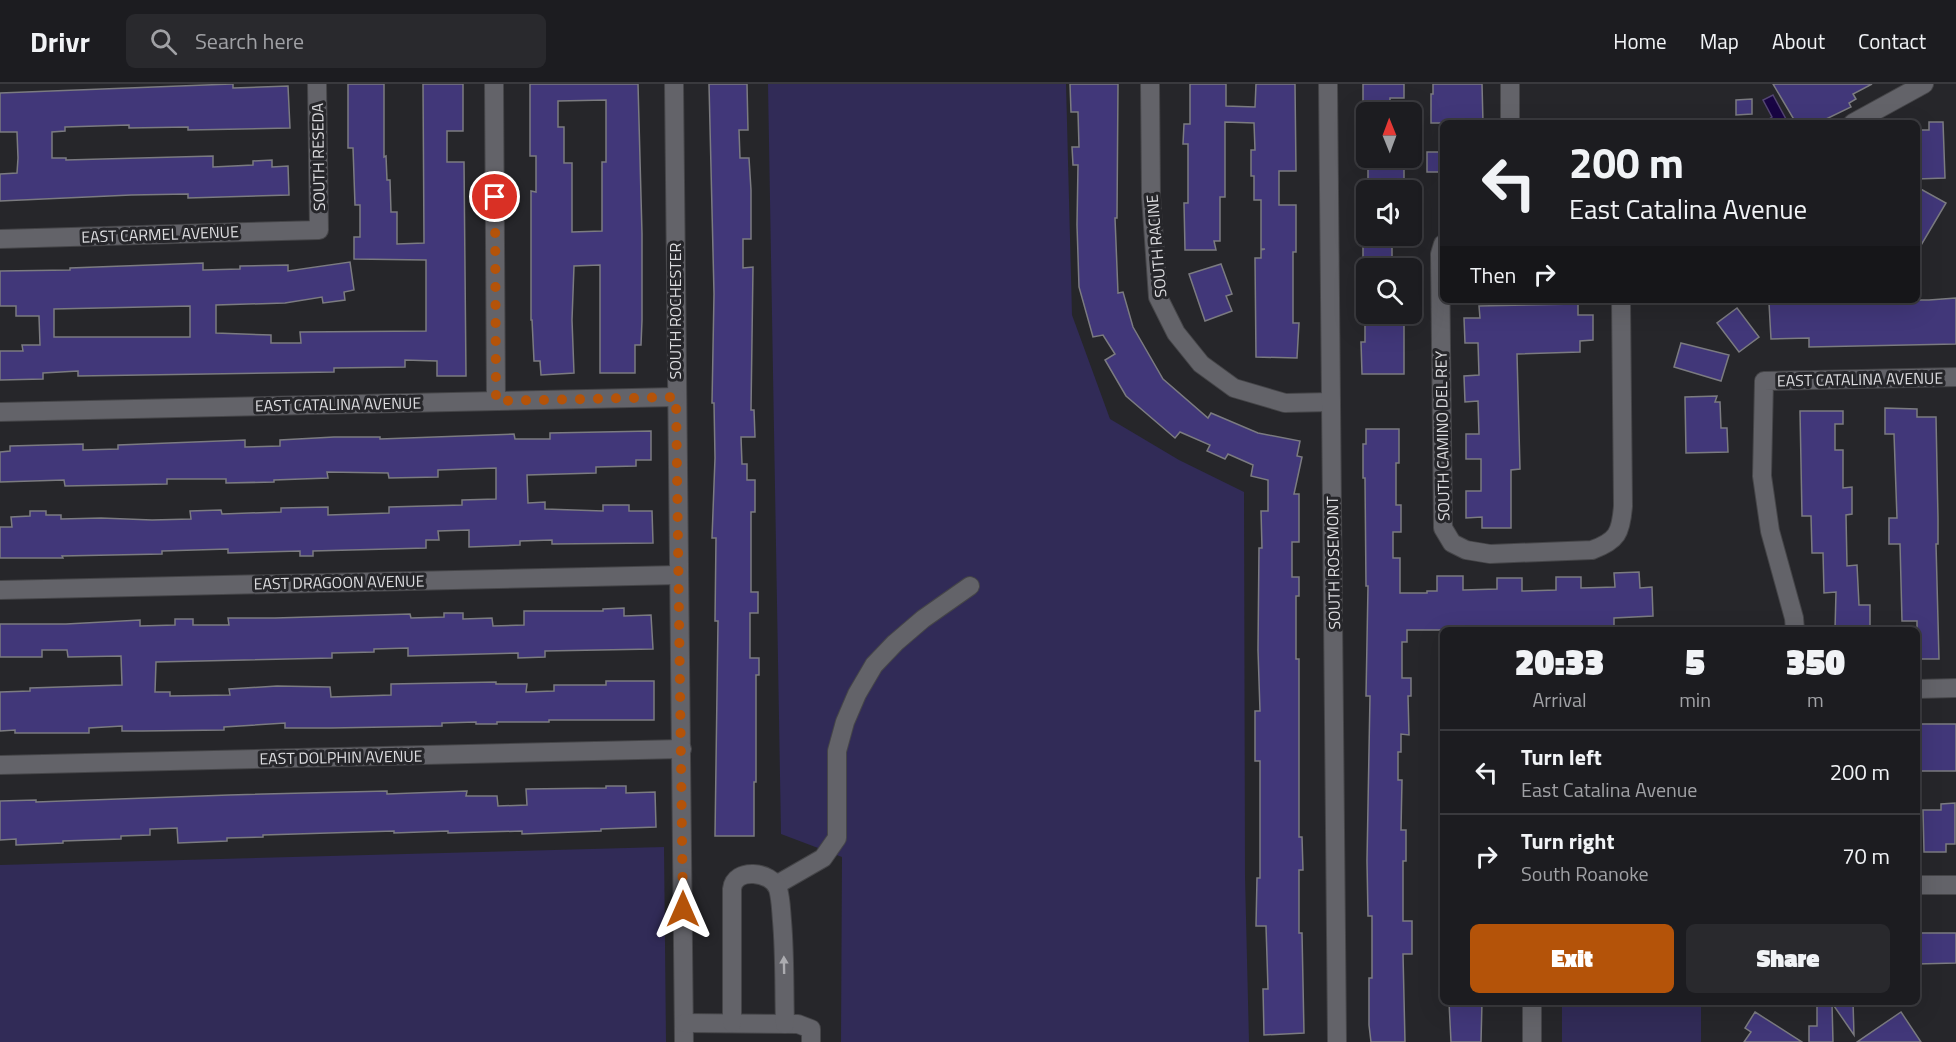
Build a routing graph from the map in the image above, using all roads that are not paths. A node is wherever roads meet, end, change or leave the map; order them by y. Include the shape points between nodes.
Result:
1 (317, 84) edge
2 (494, 84) edge
3 (674, 84) edge
4 (1150, 84) edge
5 (1328, 84) edge
6 (1510, 84) edge
7 (1918, 85) edge
8 (1510, 120) edge
9 (1858, 120) edge
10 (319, 230) joint
11 (0, 238) edge
12 (1441, 303) edge
13 (1621, 303) edge
14 (1956, 377) edge
15 (676, 397) junction
16 (496, 401) junction
17 (1331, 402) junction
18 (0, 412) edge
19 (679, 575) junction
20 (970, 586) dead end
21 (0, 590) edge
22 (1795, 627) edge
23 (1956, 688) edge
24 (1920, 689) edge
25 (682, 749) junction
26 (0, 765) edge
27 (776, 885) junction
28 (1920, 885) edge
29 (1956, 885) edge
30 (1532, 1005) edge
31 (684, 1023) junction
32 (732, 1023) junction
33 (785, 1024) junction
34 (812, 1036) edge
35 (684, 1042) edge
36 (1337, 1042) edge
37 (1532, 1042) edge

1 - 10 street, SOUTH RESEDA
2 - 16 street
3 - 15 street, SOUTH ROCHESTER
4 - 17 street, SOUTH RACINE via 1151,197 1158,297 1176,333 1200,364 1234,388 1285,403
5 - 17 street, SOUTH ROSEMONT
6 - 8 street
7 - 9 street
10 - 11 street, EAST CARMEL AVENUE
12 - 13 street, SOUTH CAMINO DEL REY via 1443,528 1452,543 1490,554 1592,550 1617,536 1623,506
14 - 22 street, EAST CATALINA AVENUE via 1764,381 1762,476 1770,531
15 - 16 street, EAST CATALINA AVENUE
15 - 19 street, SOUTH ROCHESTER
16 - 18 street, EAST CATALINA AVENUE
17 - 36 street, SOUTH ROSEMONT
19 - 21 street, EAST DRAGOON AVENUE
19 - 25 street, SOUTH ROCHESTER
20 - 27 street via 923,619 874,665 857,694 837,751 837,838 823,858
23 - 24 street
25 - 26 street, EAST DOLPHIN AVENUE
25 - 31 street, SOUTH ROCHESTER
27 - 32 street via 758,875 746,874 733,881
33 -> 27 street via 783,936
28 - 29 street
30 - 37 street
31 - 32 street
31 - 35 street, SOUTH ROCHESTER
32 - 33 street
33 - 34 street via 798,1024

